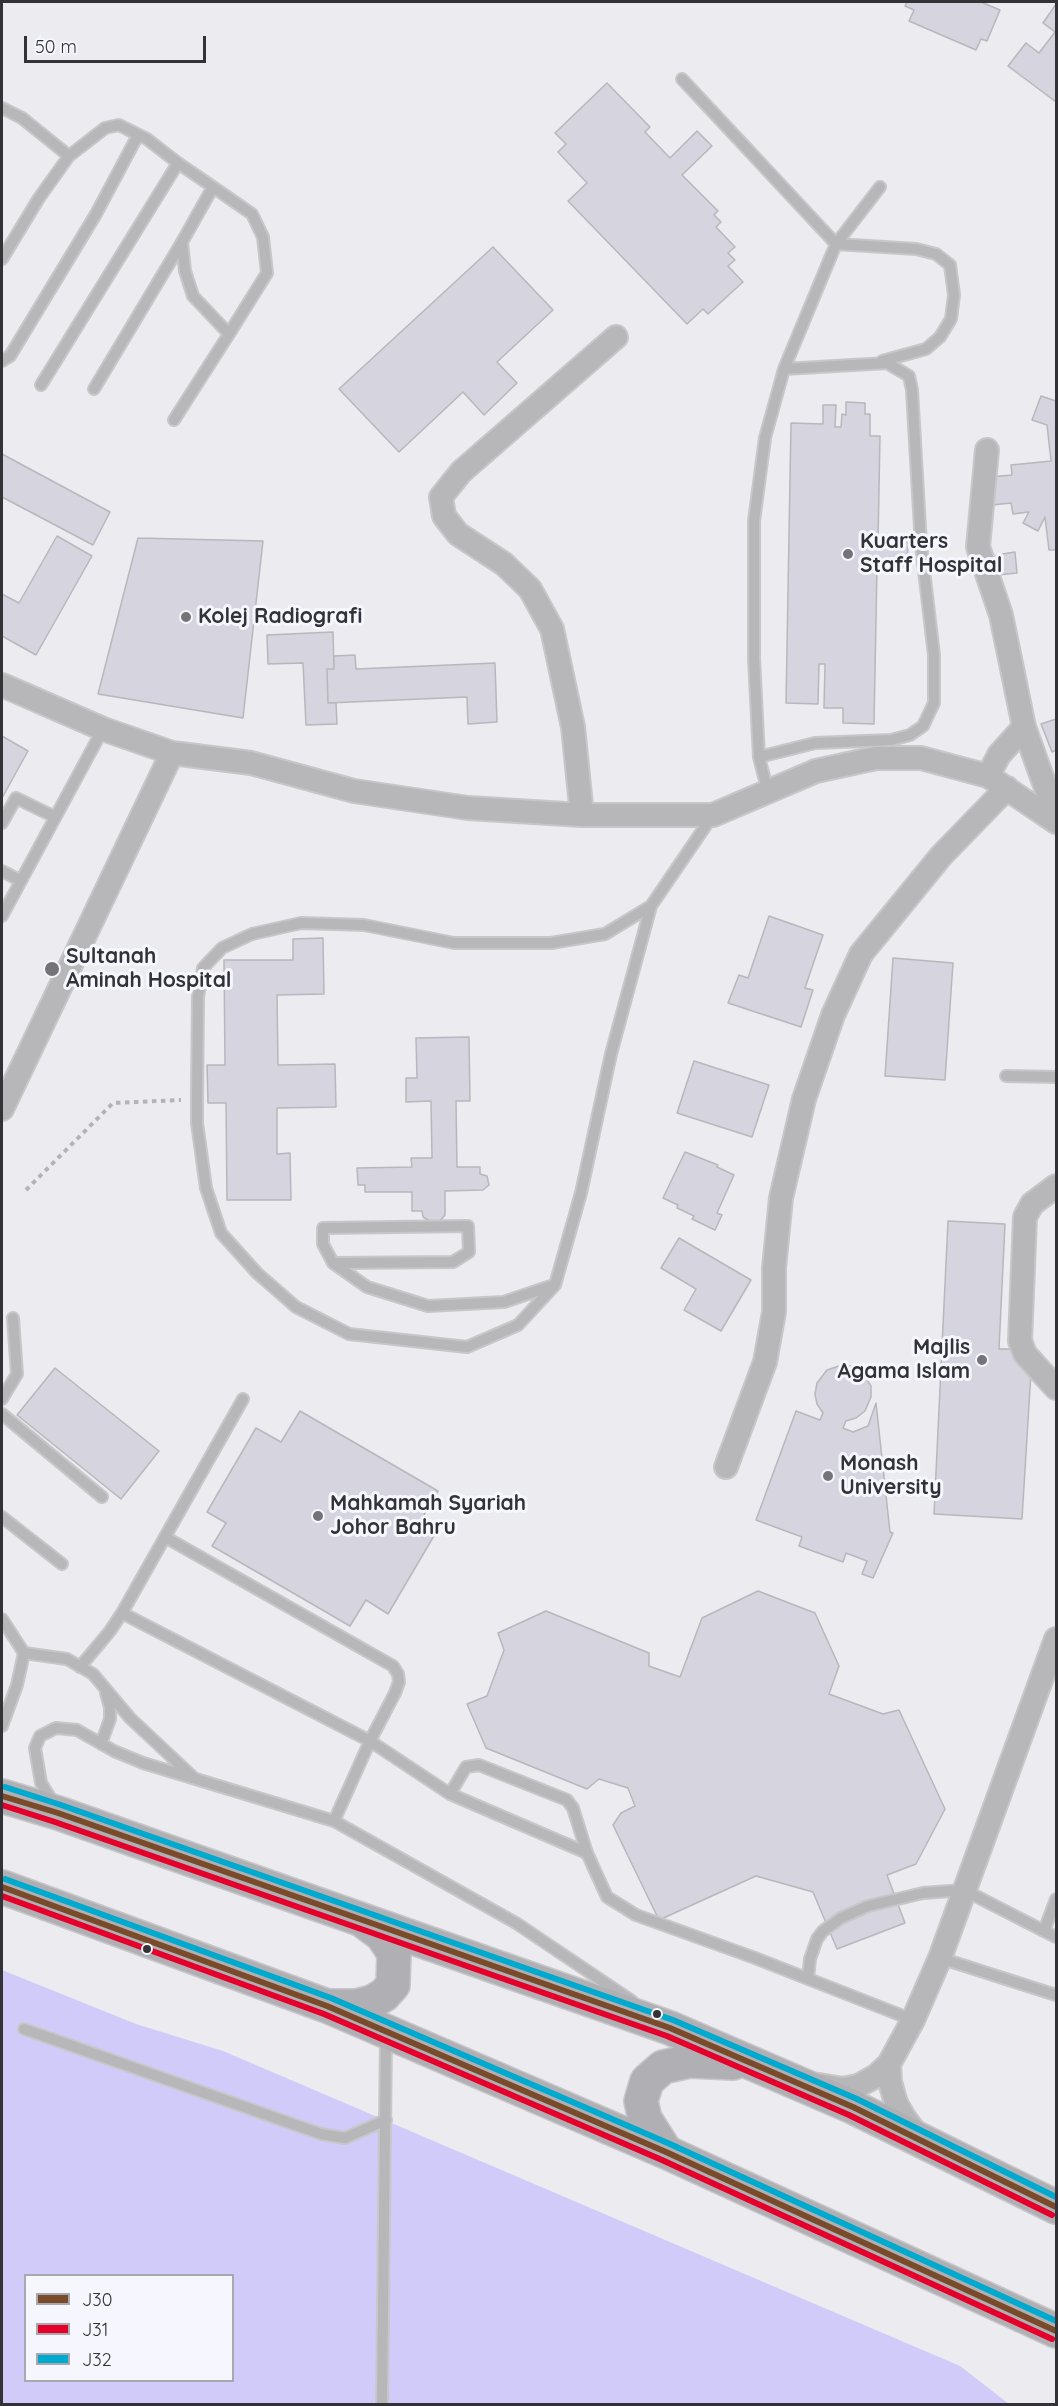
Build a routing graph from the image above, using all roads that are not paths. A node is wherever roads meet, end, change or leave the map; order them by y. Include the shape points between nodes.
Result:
1 (682, 79) dead end
2 (2, 108) edge
3 (138, 135) junction
4 (69, 156) junction
5 (178, 163) junction
6 (213, 187) junction
7 (880, 188) dead end
8 (182, 242) junction
9 (836, 244) junction
10 (2, 260) edge
11 (229, 334) junction
12 (616, 337) dead end
13 (2, 361) edge
14 (869, 364) junction
15 (784, 369) junction
16 (41, 385) dead end
17 (94, 389) dead end
18 (174, 420) dead end
19 (987, 450) dead end
20 (2, 685) edge
21 (1024, 727) junction
22 (103, 729) junction
23 (172, 753) junction
24 (759, 757) junction
25 (988, 776) junction
26 (1007, 788) junction
27 (768, 792) junction
28 (582, 815) junction
29 (713, 815) junction
30 (1056, 816) edge
31 (55, 817) junction
32 (1056, 822) edge
33 (2, 823) edge
34 (2, 871) edge
35 (21, 881) junction
36 (651, 906) junction
37 (2, 916) edge
38 (1006, 1076) dead end
39 (1056, 1077) edge
40 (2, 1109) edge
41 (1056, 1186) edge
42 (333, 1263) junction
43 (555, 1285) junction
44 (13, 1318) dead end
45 (1056, 1388) edge
46 (2, 1399) edge
47 (243, 1399) dead end
48 (2, 1414) edge
49 (726, 1467) dead end
50 (102, 1497) dead end
51 (2, 1517) edge
52 (165, 1537) junction
53 (62, 1564) dead end
54 (122, 1613) junction
55 (2, 1619) edge
56 (1056, 1639) edge
57 (24, 1653) junction
58 (80, 1667) junction
59 (104, 1689) junction
60 (2, 1726) edge
61 (370, 1741) junction
62 (101, 1744) junction
63 (197, 1780) junction
64 (450, 1794) junction
65 (2, 1796) edge
66 (58, 1813) junction
67 (334, 1821) junction
68 (587, 1853) junction
69 (2, 1887) edge
70 (964, 1890) junction
71 (1056, 1899) edge
72 (364, 1922) junction
73 (1044, 1931) junction
74 (1056, 1937) edge
75 (940, 1958) junction
76 (808, 1979) junction
77 (1056, 1995) edge
78 (327, 2006) junction
79 (913, 2020) junction
80 (670, 2028) junction
81 (24, 2029) dead end
82 (386, 2032) junction
83 (889, 2064) junction
84 (769, 2070) junction
85 (386, 2120) junction
86 (922, 2140) junction
87 (666, 2152) junction
88 (1056, 2207) edge
89 (1056, 2331) edge
90 (382, 2404) edge

1 - 9 lane
2 - 4 lane via 22,118
3 - 4 lane via 119,125 105,128
3 - 5 lane
3 - 13 lane via 96,214 10,356
4 - 10 lane
5 - 6 lane
5 - 16 lane
6 - 8 lane
6 - 11 lane via 252,214 263,237 266,261 267,273
7 - 9 lane
8 - 11 lane via 184,271 193,296
8 - 17 lane
9 - 14 lane via 916,249 936,254 950,265 954,295 951,319 940,337 926,349
9 - 15 lane
11 - 18 lane
12 - 28 street via 460,472 441,497 444,516 458,534 504,564 530,589 552,629 573,727
14 - 15 lane
14 - 24 lane via 886,363 900,369 909,376 912,390 921,546 934,655 934,703 923,726 910,735 891,740 815,743
15 - 24 lane via 765,438 754,521
19 - 21 street via 978,547 1001,615
20 - 22 street
21 - 25 street via 999,754
21 - 30 street
22 - 23 street
22 - 31 lane
23 - 28 street via 251,763 354,791 468,808
23 - 40 street
24 - 27 lane
25 - 26 street
25 - 27 street via 921,758 876,758 816,771
26 - 32 street
26 - 49 street via 941,856 861,954 833,1015 804,1099 781,1198 774,1312 765,1362
27 - 29 street
28 - 29 street
29 - 36 lane
31 - 33 lane via 15,798
31 - 35 lane
34 - 35 lane
35 - 37 lane
36 - 43 lane
36 - 43 lane via 605,934 551,943 454,943 364,925 301,923 252,934 222,948 203,968 198,997 197,1099 206,1188 221,1233 258,1273 296,1307 349,1335 467,1347 518,1325
38 - 39 lane
41 - 45 street via 1032,1204 1025,1217 1020,1341 1025,1354
42 - 42 lane via 323,1244 323,1228 468,1226 469,1251 453,1262
42 - 43 lane via 367,1287 428,1306 504,1302
44 - 46 lane via 17,1374
47 - 52 lane
48 - 50 lane
51 - 53 lane
52 - 54 lane
52 - 61 lane via 393,1666 399,1682
54 - 58 lane
54 - 61 lane
55 - 57 lane
56 - 70 street
57 - 58 lane via 67,1659
57 - 60 lane
58 - 59 lane via 93,1674
59 - 62 lane via 110,1719
59 - 63 lane
61 - 64 lane
61 - 67 lane
62 - 63 lane via 143,1763
62 - 66 lane via 77,1730 56,1728 40,1736 34,1748 41,1783
63 - 67 lane
64 - 68 lane
64 - 68 lane via 466,1767 479,1765 567,1800
65 - 66 main road
66 - 72 main road
67 - 80 lane via 516,1923
68 - 76 lane via 607,1897 636,1915
69 - 78 main road
70 - 73 lane
70 - 75 street
70 - 76 lane via 935,1890 903,1897 841,1918 817,1939
71 - 73 lane
72 - 78 main road via 381,1935 394,1953 393,1984 372,2002
72 - 80 main road
73 - 74 lane
75 - 77 lane
75 - 79 street
76 - 79 lane
78 - 82 main road
79 - 83 street
80 - 84 main road
81 - 85 lane via 321,2134 345,2138
82 - 85 lane
82 - 87 main road
83 - 84 street via 858,2086 843,2089
83 - 86 street via 896,2103
84 - 86 main road
84 - 87 main road via 726,2062 690,2061 663,2067 647,2081 641,2101 645,2120
85 - 90 lane
86 - 88 main road
87 - 89 main road

